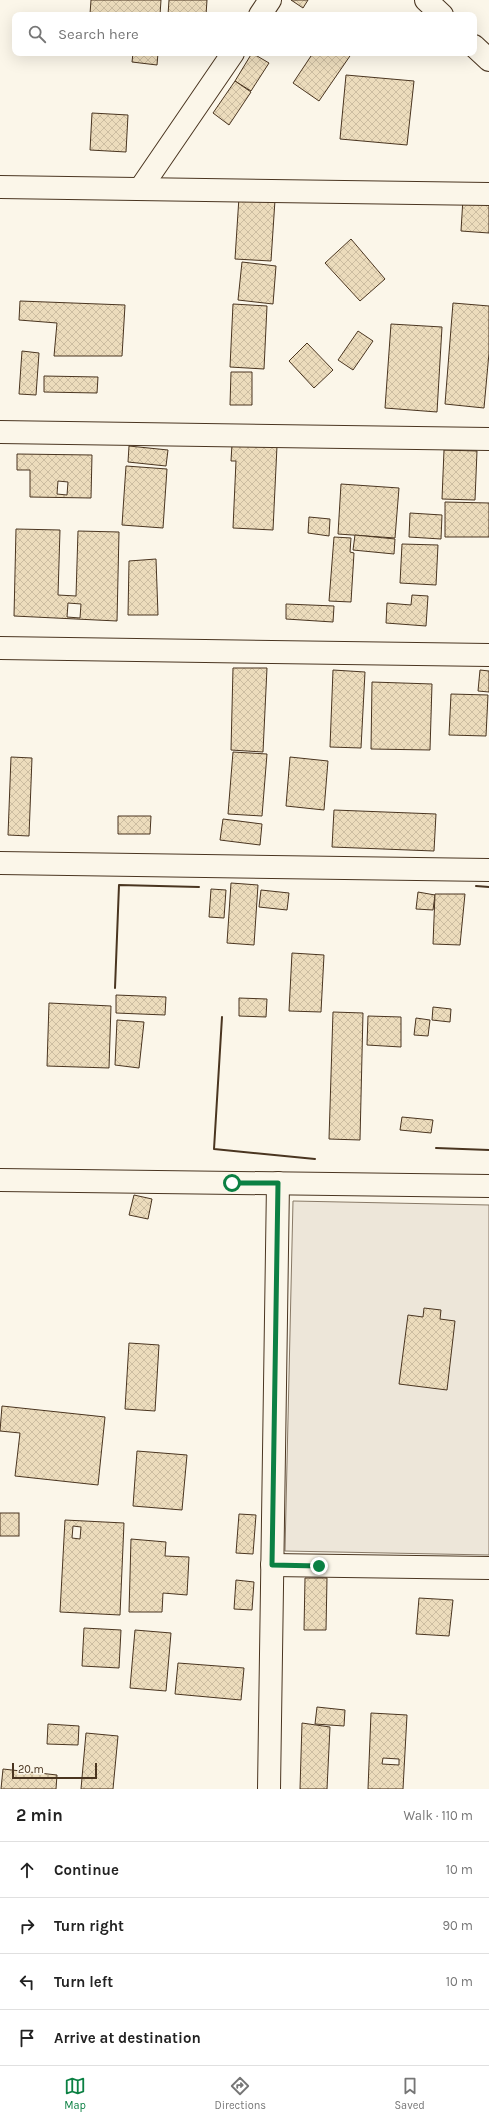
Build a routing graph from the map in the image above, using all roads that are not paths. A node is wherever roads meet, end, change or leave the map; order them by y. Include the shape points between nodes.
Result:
1 (270, 0) edge
2 (426, 0) edge
3 (262, 12) edge
4 (439, 12) edge
5 (477, 49) edge
6 (231, 56) edge
7 (489, 60) edge
8 (0, 187) edge
9 (140, 188) junction
10 (489, 194) edge
11 (0, 432) edge
12 (489, 439) edge
13 (0, 648) edge
14 (489, 656) edge
15 (0, 863) edge
16 (489, 870) edge
17 (0, 1180) edge
18 (278, 1183) junction
19 (489, 1186) edge
20 (272, 1565) junction
21 (489, 1568) edge
22 (269, 1789) edge

1 - 3 street
2 - 4 street
5 - 7 street
6 - 9 street
8 - 9 street
9 - 10 street
11 - 12 street
13 - 14 street
15 - 16 street
17 - 18 street
18 - 19 street
18 - 20 street
20 - 21 street
20 - 22 street

